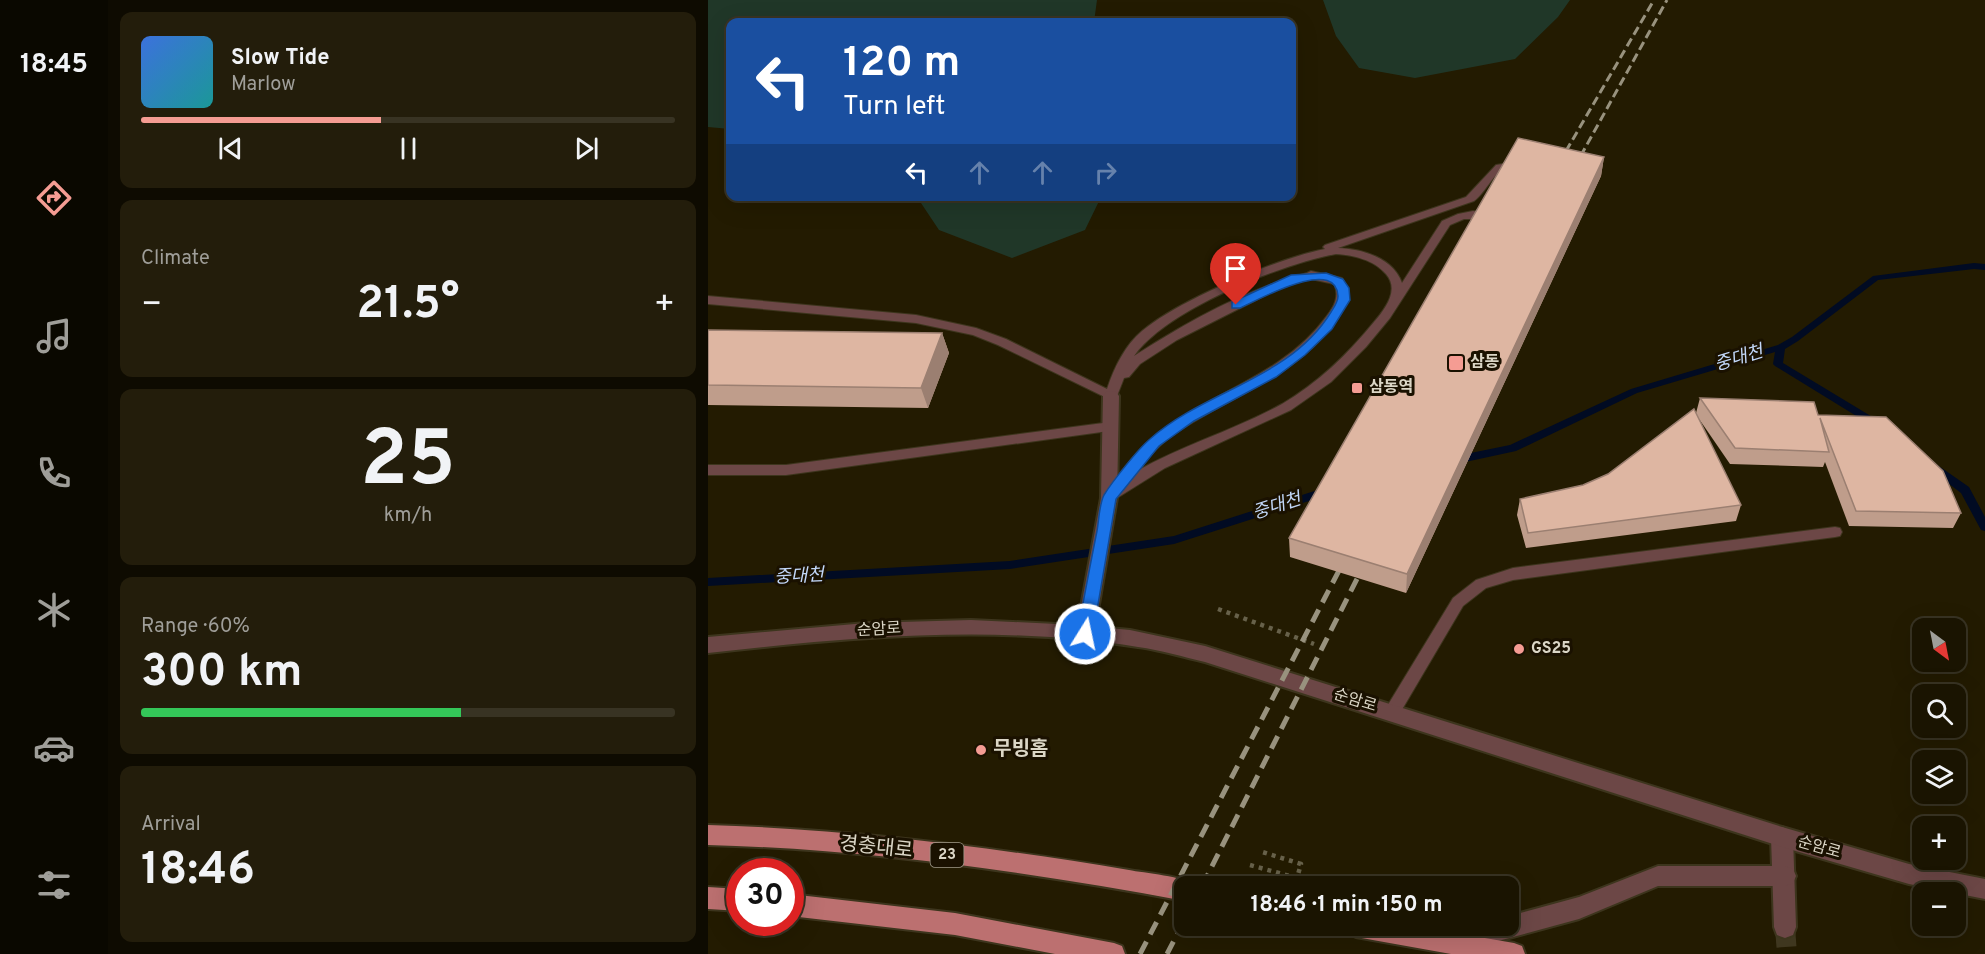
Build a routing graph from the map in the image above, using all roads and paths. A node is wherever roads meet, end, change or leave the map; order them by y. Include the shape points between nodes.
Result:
1 (1529, 164) edge
2 (1503, 219) edge
3 (1297, 259) junction
4 (708, 300) edge
5 (1393, 306) junction
6 (1111, 396) junction
7 (1111, 427) junction
8 (708, 470) edge
9 (1110, 498) junction
10 (1835, 532) dead end
11 (1218, 609) dead end
12 (1085, 634) junction
13 (1314, 644) dead end
14 (708, 645) edge
15 (1391, 713) junction
16 (708, 835) edge
17 (1782, 837) junction
18 (1259, 851) dead end
19 (1250, 865) dead end
20 (1785, 876) junction
21 (1174, 889) edge
22 (1985, 890) edge
23 (708, 898) edge
24 (726, 899) edge
25 (804, 907) edge
26 (1785, 927) tunnel mouth
27 (1407, 936) edge
28 (1447, 944) junction
29 (1114, 954) edge
30 (1514, 954) edge

1 - 3 lane via 1495,168 1470,199
2 - 5 lane via 1468,214 1446,223
3 - 5 lane via 1336,251 1371,258 1394,277 1398,289
3 - 6 lane via 1155,327 1130,352
4 - 6 lane via 949,325 1002,342
5 - 9 lane via 1312,390 1251,425 1141,475
6 - 7 street
6 - 9 lane via 1136,361 1150,351 1278,284 1311,275 1338,281 1343,288 1344,300 1328,327 1272,374 1154,442
7 - 8 lane via 786,470
7 - 9 street
9 - 12 street
10 - 15 lane via 1513,574 1481,584 1458,602
11 - 13 path
12 - 14 street, 순암로 via 937,627
12 - 15 street, 순암로 via 1131,638 1205,654
15 - 17 street, 순암로
16 - 21 main road, 경충대로 / 23 via 758,836 957,856
17 - 20 street
17 - 22 street, 순암로 via 1909,874
18 - 19 path via 1301,864 1297,878
20 - 26 street
20 - 28 street via 1658,876 1579,908
23 - 24 main road
25 - 29 main road via 956,924
27 - 28 main road
28 - 30 main road

